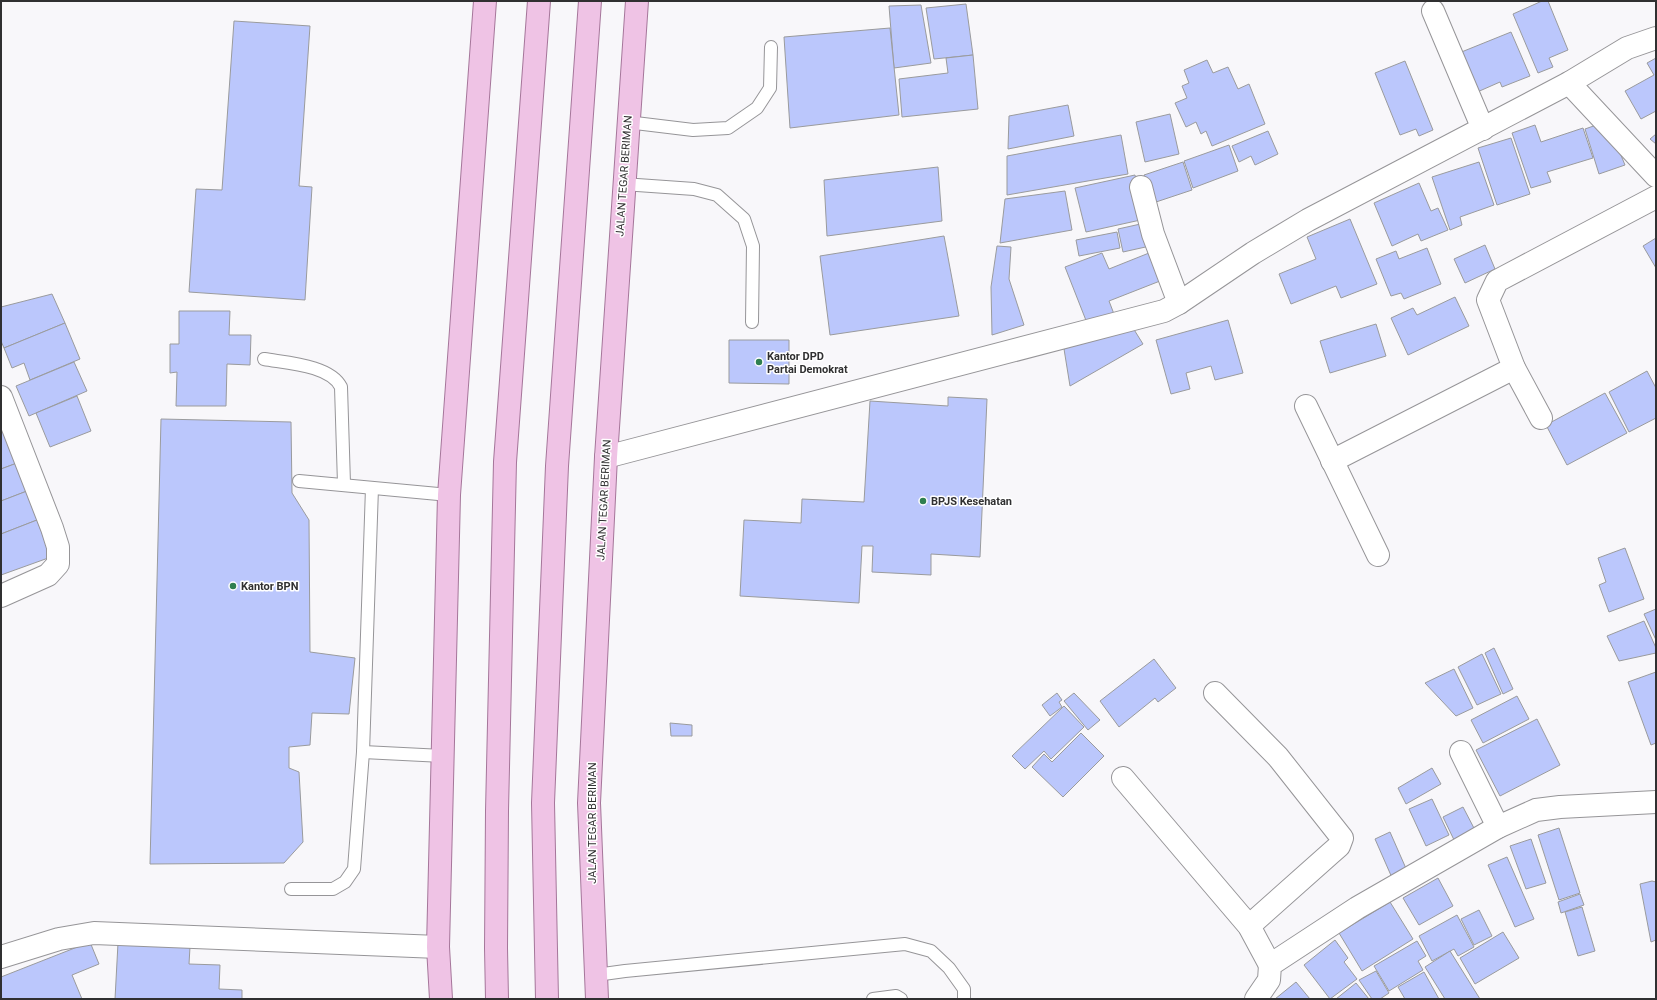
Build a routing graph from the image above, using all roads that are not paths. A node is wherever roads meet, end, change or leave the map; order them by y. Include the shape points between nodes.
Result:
1 (485, 1) edge
2 (539, 1) edge
3 (590, 1) edge
4 (637, 1) edge
5 (1433, 11) dead end
6 (1656, 38) edge
7 (771, 48) dead end
8 (1569, 83) junction
9 (627, 122) junction
10 (1483, 129) junction
11 (1656, 176) edge
12 (623, 184) junction
13 (1141, 187) dead end
14 (1656, 197) edge
15 (1179, 303) junction
16 (752, 322) dead end
17 (264, 359) dead end
18 (1514, 368) junction
19 (1, 397) edge
20 (1306, 406) dead end
21 (1541, 418) dead end
22 (606, 457) junction
23 (1332, 461) junction
24 (299, 481) dead end
25 (344, 484) junction
26 (372, 488) junction
27 (449, 496) junction
28 (1378, 555) dead end
29 (1, 596) edge
30 (1215, 693) dead end
31 (363, 752) junction
32 (1461, 752) dead end
33 (443, 756) junction
34 (1123, 778) dead end
35 (1656, 802) edge
36 (1498, 827) junction
37 (291, 890) dead end
38 (1249, 926) junction
39 (438, 947) junction
40 (1, 957) edge
41 (1270, 965) junction
42 (596, 976) junction
43 (441, 999) edge
44 (497, 999) edge
45 (547, 999) edge
46 (597, 999) edge
47 (873, 999) edge
48 (901, 999) edge
49 (964, 999) edge
50 (1256, 999) edge

1 - 27 main road
2 - 44 main road via 505,462 497,811
3 - 45 main road via 557,466 543,787
4 - 9 main road, JALAN TEGAR BERIMAN
5 - 10 street
6 - 8 street via 1627,48
7 - 9 lane via 770,88 757,108 728,128 693,130
8 - 10 street
8 - 11 street
9 - 12 main road, JALAN TEGAR BERIMAN
10 - 15 street via 1308,220 1253,253
12 - 16 lane via 694,189 717,195 744,219 753,246
12 - 22 main road, JALAN TEGAR BERIMAN
13 - 15 street via 1153,234
14 - 18 street via 1497,281 1488,300
15 - 22 street via 1164,311
17 - 25 lane via 307,367 331,374 337,379 341,387
18 - 21 street
18 - 23 street
19 - 29 street via 52,528 58,547 58,564 48,575
20 - 23 street
22 - 42 main road, JALAN TEGAR BERIMAN via 589,803
23 - 28 street
24 - 25 lane
25 - 26 lane
26 - 27 lane
26 - 31 lane
27 - 33 main road
30 - 38 street via 1278,757 1342,838 1339,846
31 - 33 lane
31 - 37 lane via 354,869 346,882 333,889
32 - 36 street
33 - 39 main road
34 - 38 street
35 - 36 street via 1536,810
36 - 41 street via 1357,908
38 - 41 street
39 - 40 street via 94,933 59,939
39 - 43 main road
41 - 50 street via 1269,980
42 - 46 main road, JALAN TEGAR BERIMAN
42 - 49 lane via 905,944 931,951 964,989
47 - 48 lane via 896,996

